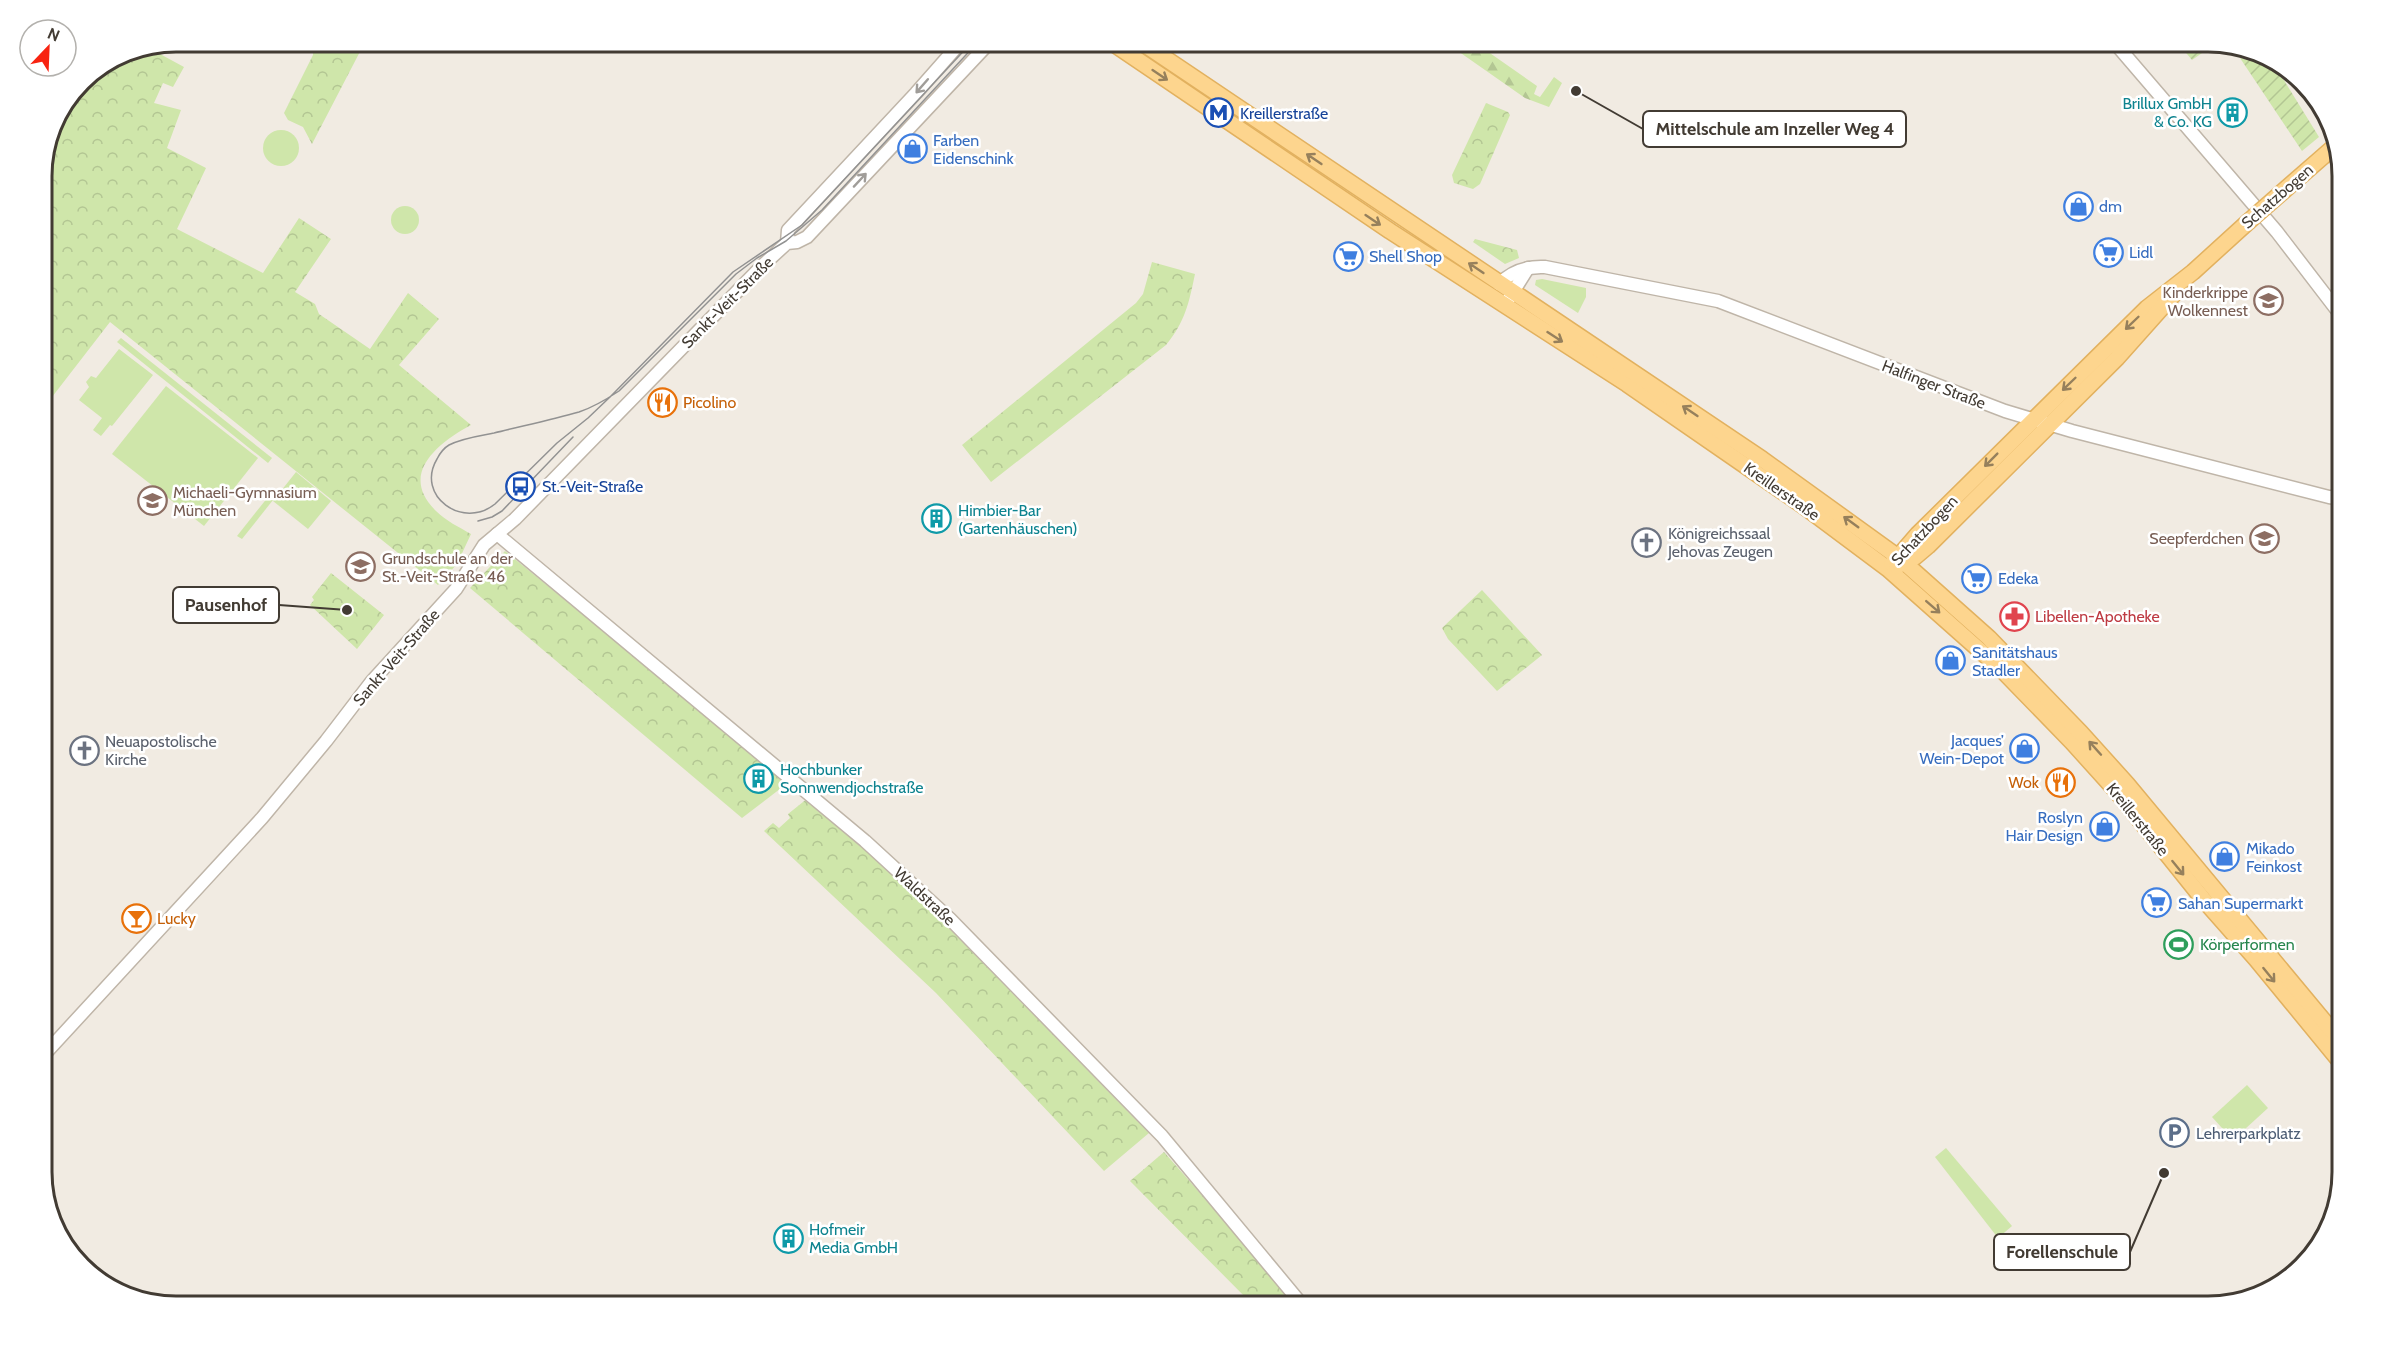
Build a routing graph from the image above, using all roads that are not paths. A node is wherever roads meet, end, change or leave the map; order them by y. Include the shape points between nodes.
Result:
1 (2123, 52) edge
2 (952, 53) edge
3 (980, 53) edge
4 (1126, 53) edge
5 (1157, 53) edge
6 (2329, 151) edge
7 (787, 243) junction
8 (1528, 268) junction
9 (2193, 272) junction
10 (1499, 284) junction
11 (1509, 299) junction
12 (2332, 304) edge
13 (2033, 419) junction
14 (2051, 424) junction
15 (2332, 497) edge
16 (497, 534) junction
17 (1897, 563) junction
18 (2332, 1031) edge
19 (53, 1045) edge
20 (2332, 1052) edge
21 (1296, 1297) edge

1 - 12 street via 2277,232
2 -> 7 street, Sankt-Veit-Straße via 788,230
7 -> 3 street, Sankt-Veit-Straße via 807,237
4 -> 11 main road, Kreillerstraße via 1383,227
10 -> 5 main road, Kreillerstraße
6 - 9 main road, Schatzbogen, bridge
7 - 16 street, Sankt-Veit-Straße
8 - 10 street, Halfinger Straße via 1512,273
8 - 11 street
8 - 13 street, Halfinger Straße via 1551,267 1718,301
9 -> 13 main road, Schatzbogen via 2147,308
9 - 14 main road, Schatzbogen via 2149,324
10 - 11 main road, Kreillerstraße
11 - 17 main road, Kreillerstraße via 1805,507
13 - 14 street, Halfinger Straße
13 -> 17 main road, Schatzbogen
14 - 15 street, Halfinger Straße
14 - 17 main road, Schatzbogen via 1928,546
16 - 19 street, Sankt-Veit-Straße via 484,545 456,588 372,681 262,818
16 - 21 street, Waldstraße via 866,841 950,919 1162,1136
18 -> 17 main road, Kreillerstraße via 2135,792 2081,733 1989,638
17 -> 20 main road, Kreillerstraße via 2118,793

